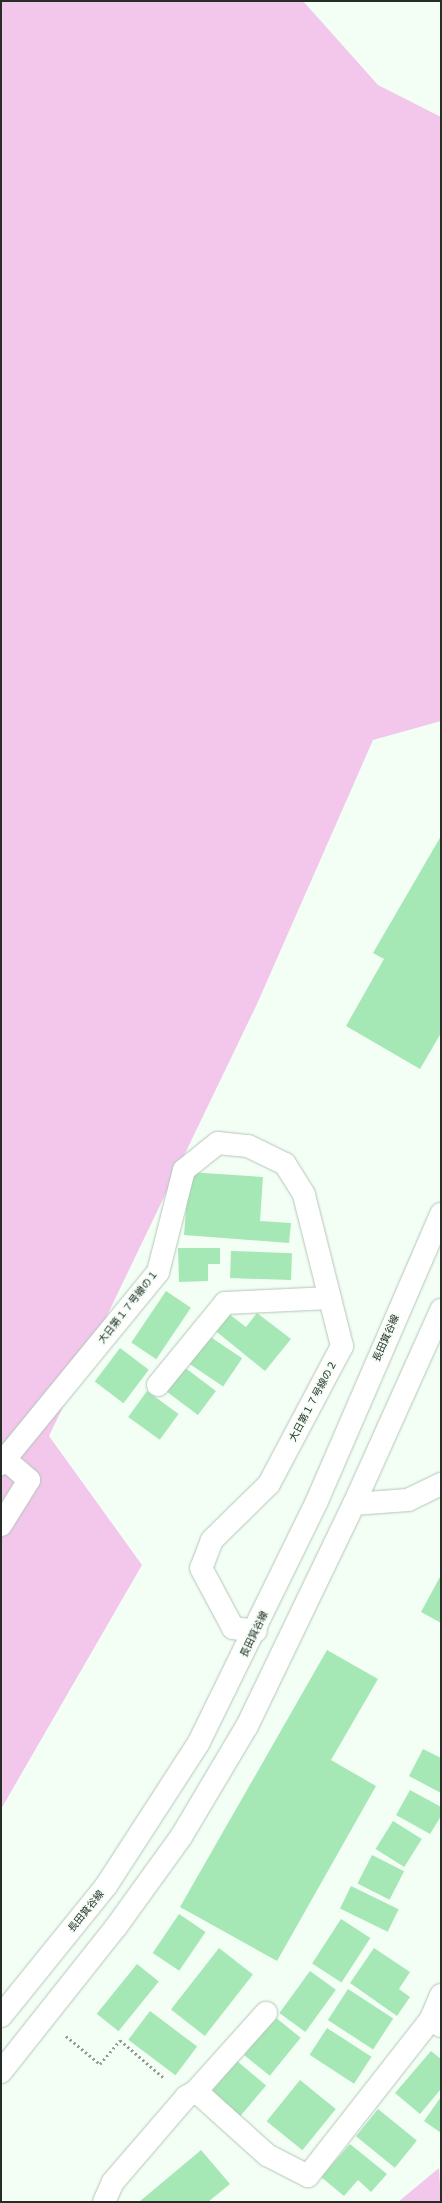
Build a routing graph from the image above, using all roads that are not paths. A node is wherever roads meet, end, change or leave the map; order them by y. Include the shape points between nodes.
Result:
1 (248, 1146) joint
2 (441, 1214) edge
3 (330, 1298) junction
4 (441, 1310) edge
5 (158, 1384) dead end
6 (3, 1462) edge
7 (441, 1484) edge
8 (354, 1504) junction
9 (1, 1525) edge
10 (256, 1631) junction
11 (441, 1995) edge
12 (266, 2013) dead end
13 (1, 2016) edge
14 (436, 2022) edge
15 (1, 2072) edge
16 (191, 2094) junction
17 (104, 2202) edge

1 - 3 street, 大日第１７号線の２ via 285,1164 304,1195
1 - 6 street, 大日第１７号線の１ via 218,1143 184,1170 158,1272
2 - 10 street, 長田箕谷線 via 317,1501
3 - 5 street via 225,1303
3 - 10 street, 大日第１７号線の２ via 342,1346 269,1484 212,1540 201,1568 233,1628
4 - 8 street
6 - 9 street via 29,1480
7 - 8 street via 408,1500
8 - 15 street via 247,1726 181,1837 116,1927
10 - 13 street, 長田箕谷線 via 200,1742 106,1886
11 - 14 street
12 - 16 street
14 - 16 street via 308,2176 267,2155
16 - 17 street via 113,2182

